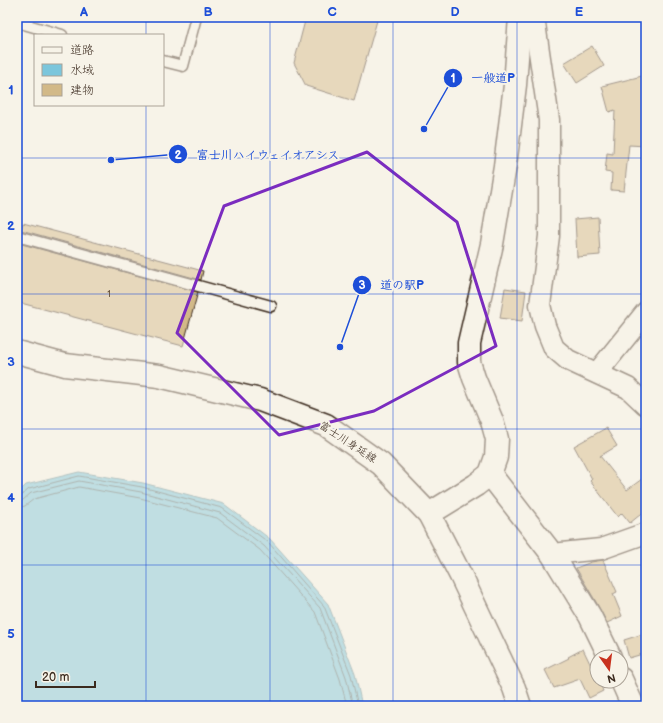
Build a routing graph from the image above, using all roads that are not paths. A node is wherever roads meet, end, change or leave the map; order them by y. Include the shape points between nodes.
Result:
1 (196, 17) edge
2 (520, 17) edge
3 (534, 17) edge
4 (17, 22) edge
5 (59, 34) edge
6 (164, 61) edge
7 (17, 236) edge
8 (271, 306) dead end
9 (646, 312) edge
10 (17, 352) edge
11 (597, 373) junction
12 (646, 405) edge
13 (490, 474) junction
14 (429, 514) junction
15 (646, 534) edge
16 (552, 554) junction
17 (606, 649) edge
18 (625, 689) edge
19 (520, 706) edge
20 (633, 706) edge

1 - 6 lane via 183,66
2 - 13 street via 505,166 492,244 470,343 470,362 474,378 497,439 496,457
3 - 11 street via 550,120 549,236 540,304 554,348 568,360
4 - 5 lane
7 - 8 lane
9 - 11 street
10 - 14 street, 富士川身延線 via 65,365 159,376 260,400 326,425 381,464
11 - 12 street via 628,388
13 - 14 street
13 - 16 street
14 - 19 street, 富士川身延線 via 461,576
15 - 16 street via 601,549
16 - 17 street via 590,616
18 - 20 street

